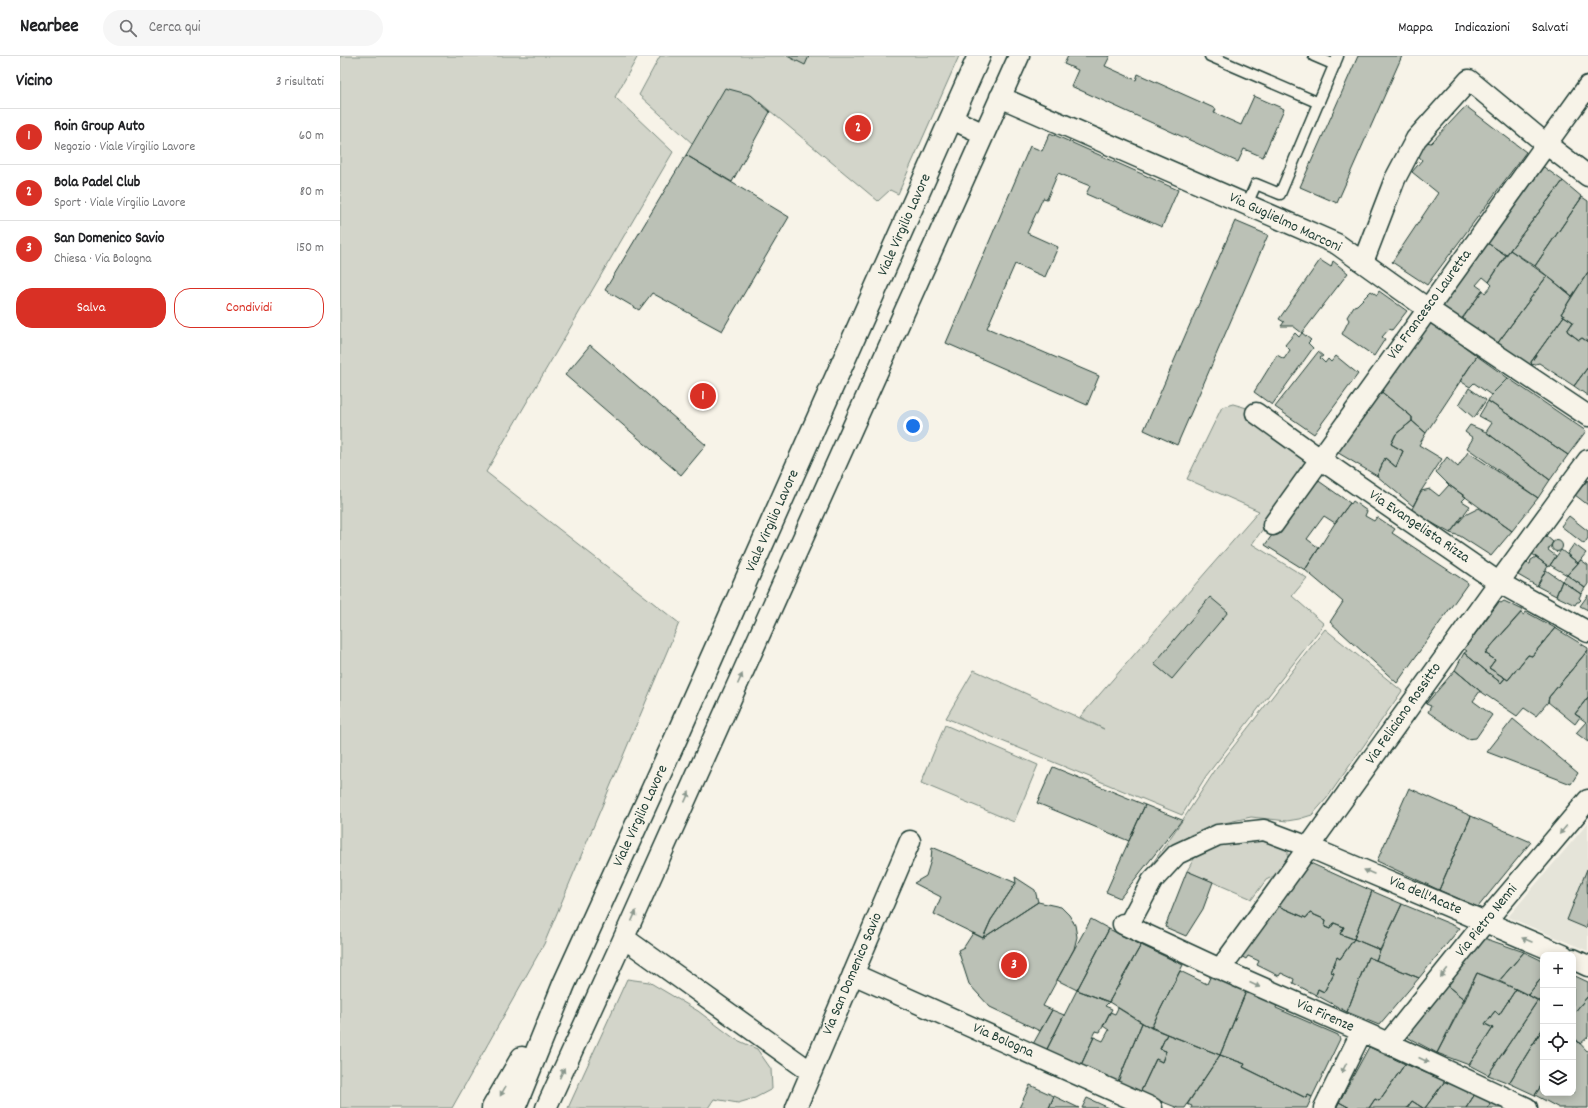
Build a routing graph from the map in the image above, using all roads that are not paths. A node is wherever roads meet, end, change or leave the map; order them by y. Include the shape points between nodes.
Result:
1 (979, 56) edge
2 (1019, 56) edge
3 (1210, 56) edge
4 (1314, 56) edge
5 (1337, 60) edge
6 (1588, 86) edge
7 (1000, 97) junction
8 (1319, 103) junction
9 (952, 119) junction
10 (984, 134) junction
11 (1546, 144) junction
12 (1588, 176) edge
13 (1247, 204) junction
14 (1363, 262) junction
15 (1428, 309) junction
16 (1256, 413) dead end
17 (1588, 416) edge
18 (1320, 459) junction
19 (1588, 460) edge
20 (1273, 525) dead end
21 (1498, 582) junction
22 (1588, 632) edge
23 (1588, 800) edge
24 (910, 841) dead end
25 (1309, 847) junction
26 (1485, 922) junction
27 (1125, 925) joint
28 (624, 938) junction
29 (1556, 952) edge
30 (1576, 960) edge
31 (1588, 966) edge
32 (1220, 969) junction
33 (853, 974) junction
34 (564, 984) junction
35 (1361, 1033) junction
36 (1388, 1043) junction
37 (811, 1072) junction
38 (493, 1108) edge
39 (514, 1108) edge
40 (546, 1108) edge
41 (796, 1108) edge
42 (1152, 1108) edge
43 (1324, 1108) edge
44 (1527, 1108) edge

1 - 9 street, Viale Virgilio Lavore
2 - 7 street
3 - 8 lane
4 - 5 lane
5 - 8 lane
6 - 11 street, Via Francesco Lauretta
7 - 10 street
7 - 13 street, Via Guglielmo Marconi
8 - 13 lane via 1280,194 1256,184
9 - 10 street
9 - 34 street, Viale Virgilio Lavore via 680,731
28 -> 10 street
11 - 12 street
11 - 14 street via 1469,80 1416,138 1395,178
11 - 15 street, Via Francesco Lauretta
13 - 14 street, Via Guglielmo Marconi via 1338,244
14 - 15 street, Via Guglielmo Marconi
15 - 17 street, Via Guglielmo Marconi
15 - 18 street, Via Francesco Lauretta
16 - 18 street, Via Evangelista Rizza
18 - 20 street, Via Francesco Lauretta
18 - 21 street, Via Evangelista Rizza
19 - 21 street, Via Feliciano Rossitto
21 - 22 street, Via Evangelista Rizza
21 - 25 street, Via Feliciano Rossitto
23 -> 26 street, Via Pietro Nenni
24 - 33 street, Via San Domenico Savio
26 -> 25 street, Via dell'Acate
25 - 27 street, Via dell'Acate via 1264,830 1218,835 1178,854 1152,881
25 - 32 street, Via Feliciano Rossitto
29 -> 26 street, Via dell'Acate
26 -> 36 street, Via Pietro Nenni
27 - 32 street, Via Firenze
28 - 37 street
40 -> 28 street
30 - 31 street
32 -> 35 street, Via Firenze
33 - 37 street, Via San Domenico Savio
33 - 42 street, Via Bologna
34 -> 38 street, Viale Virgilio Lavore
34 - 39 street, Viale Virgilio Lavore
35 - 36 street, Via Firenze
35 -> 43 street
36 -> 44 street, Via Firenze
37 - 41 street, Via San Domenico Savio

